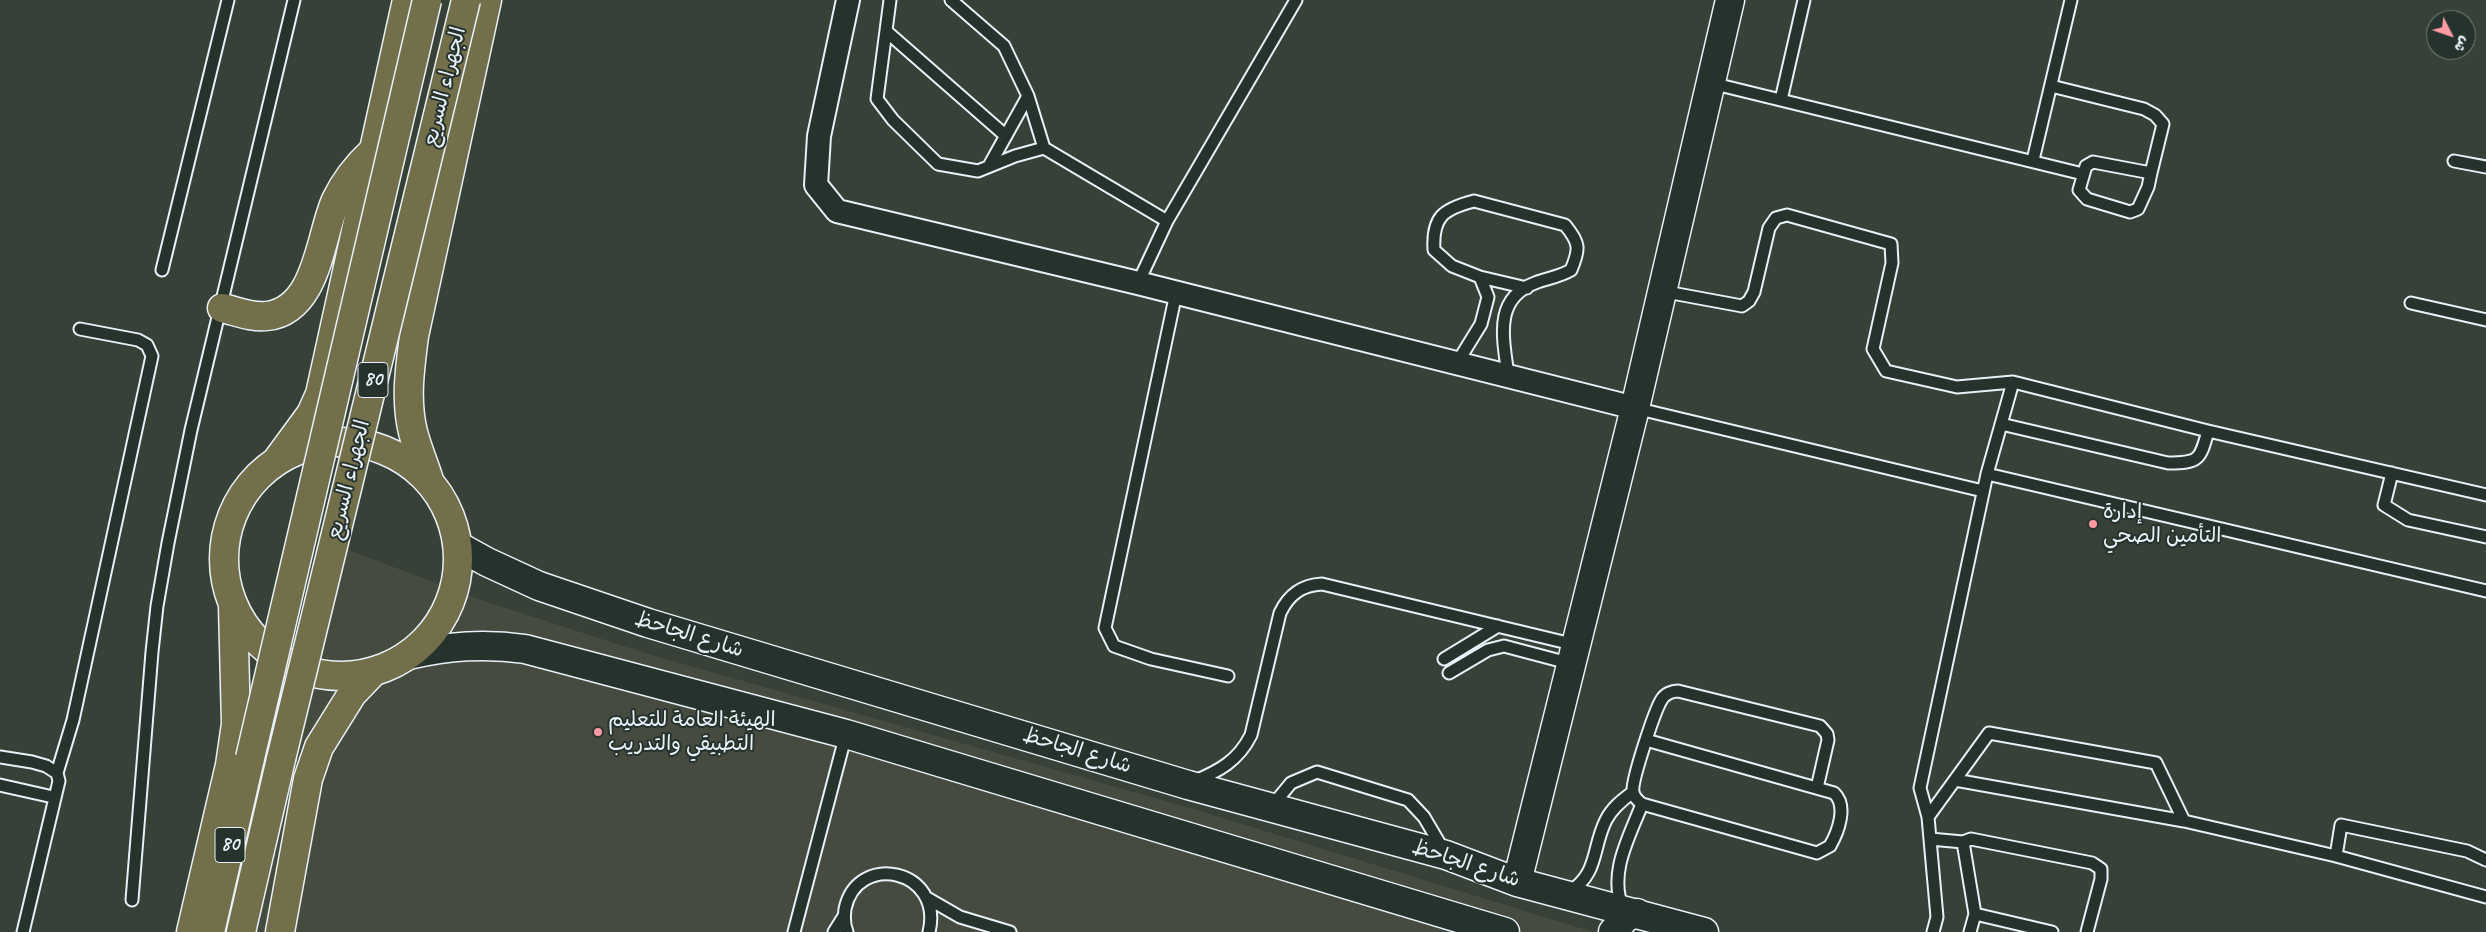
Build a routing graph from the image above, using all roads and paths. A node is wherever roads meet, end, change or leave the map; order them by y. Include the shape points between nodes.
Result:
1 (228, 0) edge
2 (294, 0) edge
3 (407, 0) edge
4 (427, 0) edge
5 (466, 0) edge
6 (488, 0) edge
7 (848, 0) edge
8 (890, 0) edge
9 (951, 0) edge
10 (1296, 0) edge
11 (1730, 0) edge
12 (1804, 0) edge
13 (2071, 0) edge
14 (886, 31) junction
15 (1710, 82) junction
16 (2051, 86) junction
17 (1028, 96) junction
18 (1781, 100) junction
19 (1006, 136) junction
20 (1044, 148) junction
21 (374, 150) junction
22 (2033, 160) junction
23 (2454, 160) dead end
24 (990, 166) junction
25 (2486, 167) edge
26 (2150, 173) junction
27 (2083, 174) junction
28 (1168, 221) junction
29 (162, 270) dead end
30 (1480, 276) junction
31 (1138, 283) junction
32 (1527, 288) junction
33 (1661, 291) junction
34 (1176, 292) junction
35 (2411, 304) dead end
36 (222, 308) junction
37 (2486, 320) edge
38 (80, 329) dead end
39 (1457, 363) junction
40 (1508, 376) junction
41 (2013, 382) junction
42 (1635, 408) junction
43 (2001, 424) junction
44 (2208, 431) junction
45 (276, 462) junction
46 (2392, 473) junction
47 (1987, 474) junction
48 (430, 481) junction
49 (1984, 492) junction
50 (2486, 495) edge
51 (2486, 537) edge
52 (458, 546) junction
53 (2486, 591) edge
54 (233, 605) junction
55 (1498, 626) junction
56 (408, 655) junction
57 (1574, 655) junction
58 (1444, 660) dead end
59 (373, 672) junction
60 (1449, 673) dead end
61 (1228, 676) dead end
62 (846, 734) junction
63 (1646, 740) junction
64 (0, 757) edge
65 (57, 773) junction
66 (1955, 780) junction
67 (0, 784) edge
68 (1188, 785) junction
69 (1817, 788) junction
70 (1633, 792) junction
71 (53, 796) junction
72 (1642, 804) junction
73 (1271, 807) junction
74 (1928, 816) junction
75 (2184, 822) junction
76 (1930, 839) junction
77 (1963, 842) junction
78 (1446, 855) junction
79 (2336, 856) junction
80 (2486, 860) edge
81 (1517, 882) junction
82 (1565, 894) junction
83 (2486, 897) edge
84 (927, 898) junction
85 (132, 900) dead end
86 (1975, 914) junction
87 (844, 916) junction
88 (1624, 918) edge
89 (23, 932) edge
90 (190, 932) edge
91 (210, 932) edge
92 (241, 932) edge
93 (280, 932) edge
94 (794, 932) edge
95 (834, 932) edge
96 (847, 932) edge
97 (929, 932) edge
98 (1010, 932) edge
99 (1505, 932) edge
100 (1704, 932) edge
101 (1932, 932) edge
102 (1970, 932) edge
103 (2052, 932) edge
104 (2087, 932) edge

1 - 29 lane
2 - 36 lane
3 - 21 main road
4 - 91 main road, الجهراء السريع / 80, bridge
5 - 92 main road, الجهراء السريع / 80, bridge via 280,759
6 - 48 main road, الجهراء السريع via 414,336 408,378 413,432
7 - 31 street via 818,136 816,185 837,211
8 - 14 lane
9 - 17 lane via 1004,46
10 - 28 lane
11 - 15 street
12 - 18 lane
13 - 16 lane
14 - 19 lane
14 - 24 lane via 877,98 893,120 938,164 978,171
15 - 18 lane
15 - 33 street
16 - 22 lane
16 - 26 lane via 2144,109 2155,115 2162,124
17 - 19 lane
17 - 20 lane
18 - 22 lane
19 - 24 lane
20 - 24 lane
20 - 28 lane
21 - 36 main road via 343,187 330,217 314,273 296,300 284,310 268,316 253,316
21 - 45 main road via 320,394 311,414
22 - 27 lane
23 - 25 lane
26 - 27 lane via 2093,162 2086,166
26 - 27 lane via 2142,203 2130,212 2087,199 2079,190
28 - 31 lane
30 - 32 lane
30 - 32 lane via 1452,266 1434,250 1433,232 1442,213 1474,202 1565,225 1575,236 1579,252 1572,270
30 - 39 lane via 1488,297 1481,324
31 - 34 street
32 - 40 lane via 1516,293 1504,314
33 - 41 lane via 1742,306 1754,292 1769,228 1776,218 1787,215 1892,244 1892,263 1874,348 1886,371 1957,387
33 - 42 street
34 - 39 street
34 - 61 lane via 1105,628 1114,646 1151,659
35 - 37 lane
36 - 85 lane via 189,440 157,606
38 - 65 lane via 138,340 147,345 152,356 73,720
39 - 40 street
40 - 42 street
41 - 43 lane
41 - 44 lane
42 - 49 lane
42 - 57 street
43 - 44 lane via 2168,463 2189,463 2202,454
43 - 47 lane
44 - 46 lane
45 - 48 main road via 302,449 329,442 366,444 401,457
45 - 54 main road via 250,486 232,517 224,552
46 - 50 lane
46 - 51 lane via 2384,505 2408,520
47 - 49 lane
47 - 53 lane
48 - 52 main road via 449,511
49 - 74 lane via 1920,788
52 - 56 main road via 456,581 448,607 434,630
52 - 68 street, شارع الجاحظ via 539,586 648,623
54 - 59 main road via 253,636 267,650 290,664 317,674 336,676
54 - 90 main road via 236,724 230,765
55 - 57 lane
55 - 58 lane
55 - 68 lane via 1322,584 1301,588 1285,603 1280,613 1251,735 1245,746 1228,765
56 - 59 main road
56 - 62 street via 444,646 471,644 525,649
57 - 60 lane via 1504,646 1488,650
57 - 81 street
59 - 93 main road via 352,694 319,747 308,780
62 - 94 lane
62 - 99 street
63 - 69 lane
63 - 69 lane via 1661,700 1678,691 1815,724 1824,730 1828,740
63 - 70 lane
64 - 65 lane via 32,762
65 - 71 lane
66 - 74 lane
66 - 75 lane
66 - 75 lane via 1989,733 2156,763
67 - 71 lane
68 - 73 street, شارع الجاحظ
69 - 72 lane via 1834,793 1842,806 1832,842 1817,852
70 - 72 lane
70 - 82 lane via 1617,804 1605,821 1593,863 1581,884
71 - 89 lane
72 - 88 lane via 1618,871 1617,895
73 - 78 street, شارع الجاحظ
73 - 78 lane via 1291,783 1317,772 1408,800 1424,817
74 - 76 lane
75 - 79 lane
76 - 77 lane
76 - 101 lane via 1937,917
77 - 86 lane
77 - 104 lane via 1971,839 2092,863 2101,869
78 - 81 street, شارع الجاحظ
79 - 80 lane via 2341,825 2467,851
79 - 83 lane
81 - 82 street, شارع الجاحظ
82 - 88 street, شارع الجاحظ
84 - 87 lane via 915,883 898,874 872,876 852,892
84 - 97 lane via 932,920
84 - 98 lane via 960,918
86 - 102 lane
86 - 103 lane
87 - 95 lane
87 - 96 lane
88 - 100 street, شارع الجاحظ

